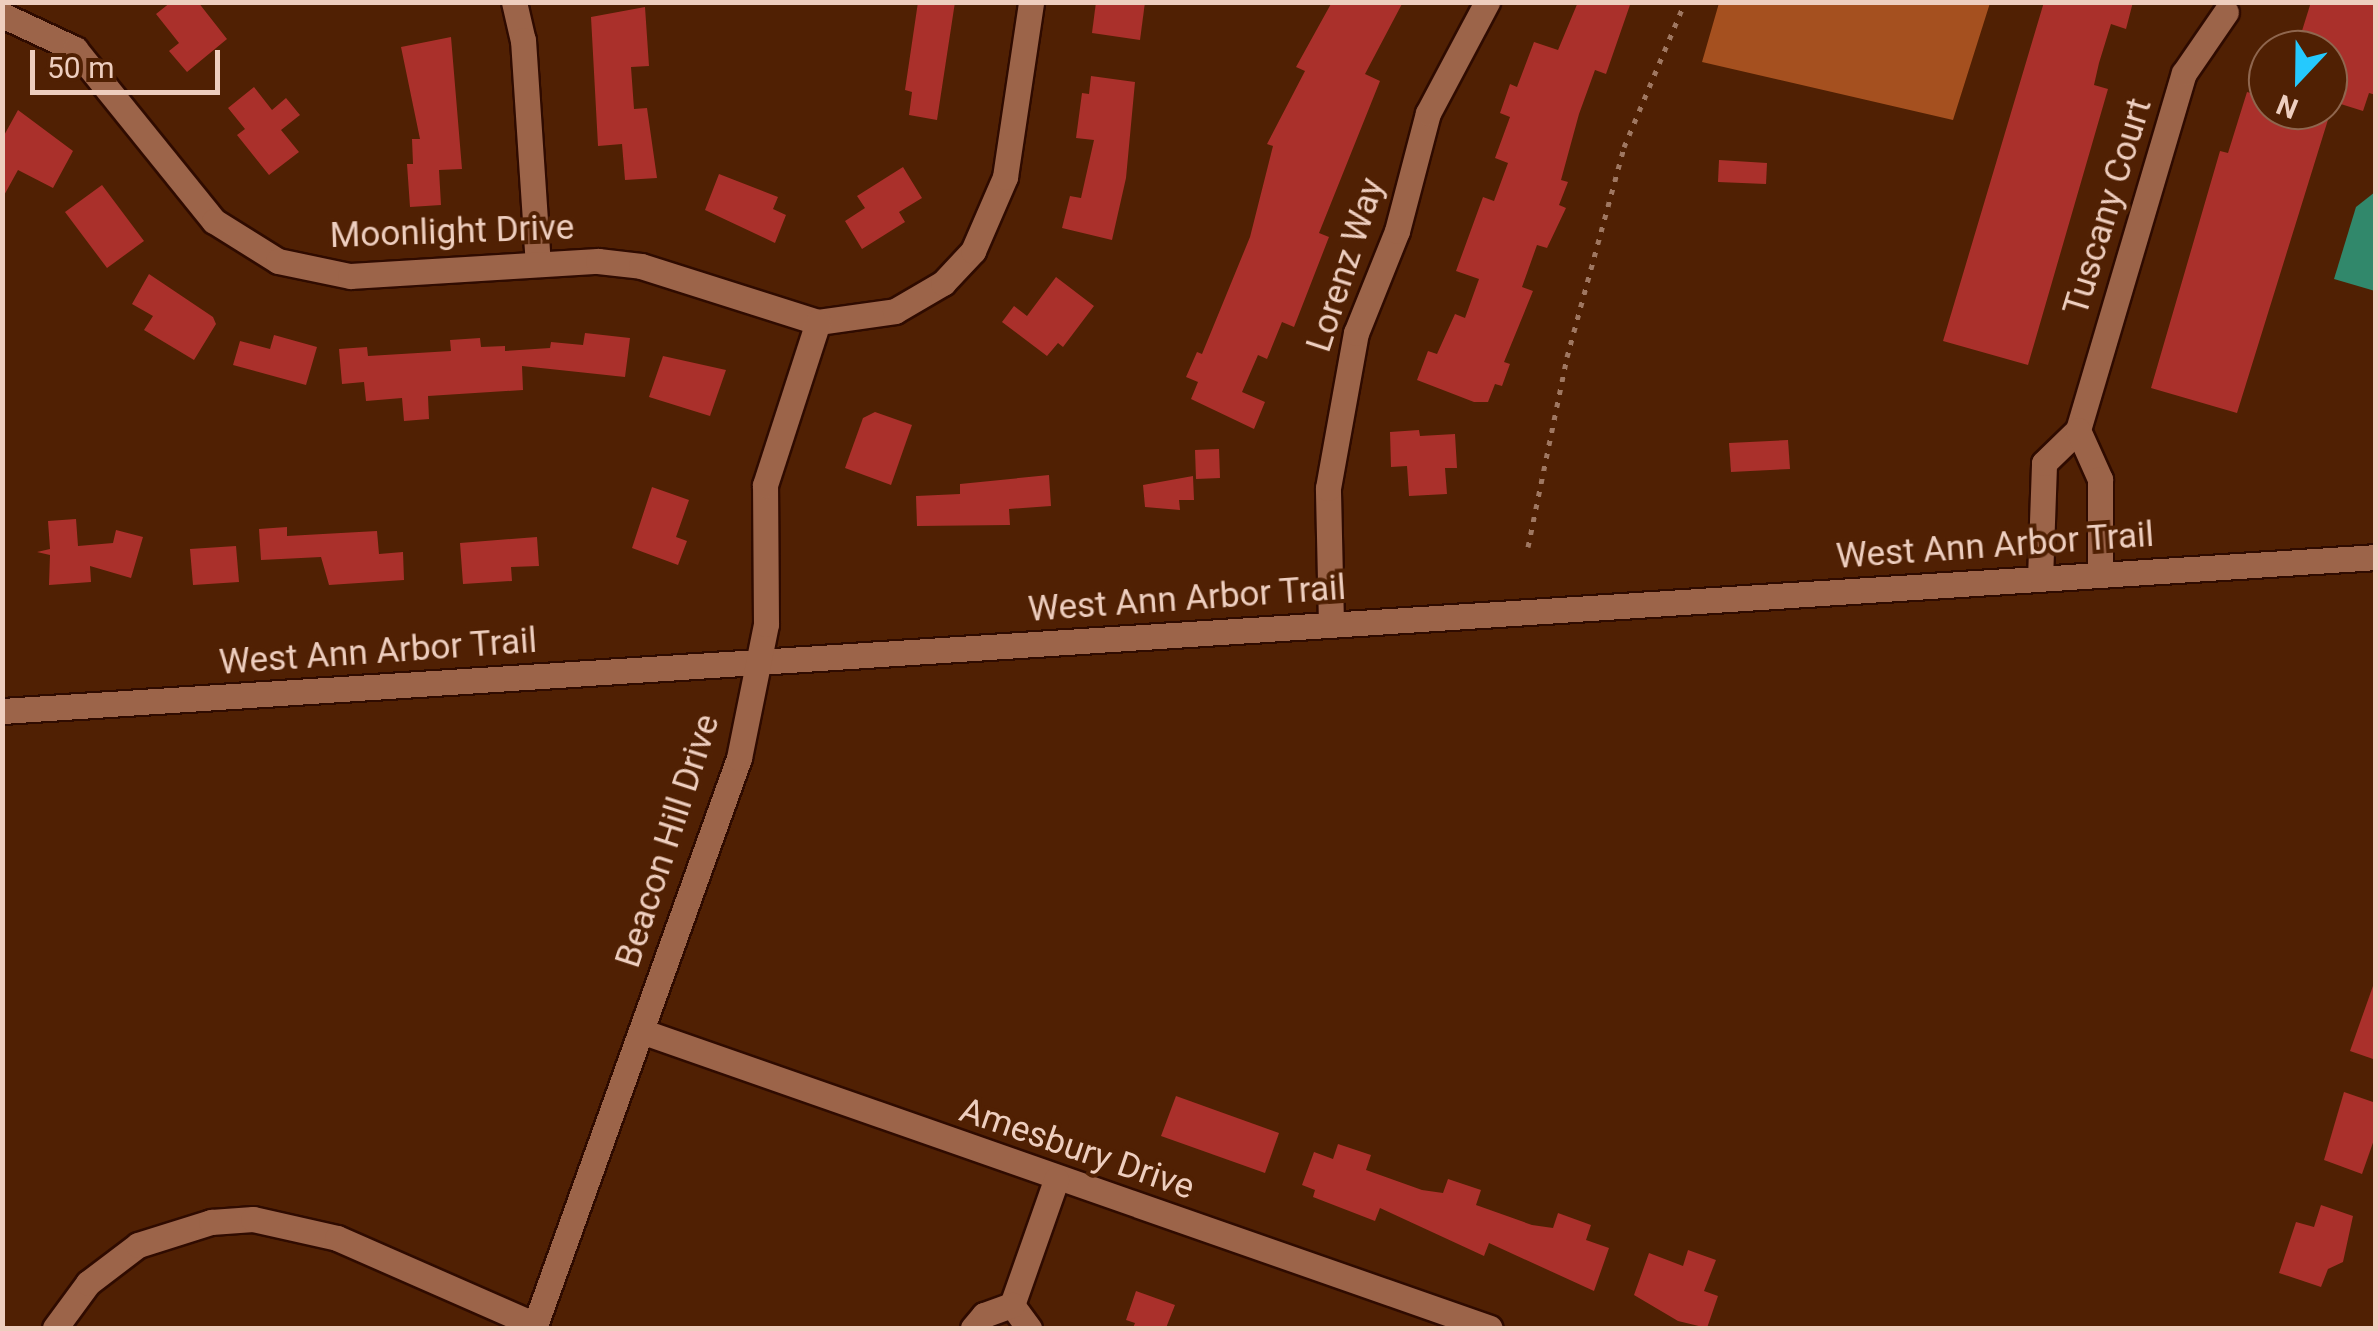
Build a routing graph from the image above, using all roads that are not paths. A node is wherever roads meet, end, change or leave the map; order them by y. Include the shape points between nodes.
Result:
1 (514, 2) edge
2 (1030, 2) edge
3 (1487, 2) edge
4 (2226, 12) dead end
5 (2, 15) edge
6 (538, 263) junction
7 (818, 322) junction
8 (2078, 430) junction
9 (2376, 557) edge
10 (2100, 575) junction
11 (2040, 579) junction
12 (1331, 624) junction
13 (756, 662) junction
14 (2, 711) edge
15 (641, 1031) junction
16 (1056, 1180) junction
17 (1012, 1305) junction
18 (1442, 1321) edge
19 (535, 1327) edge
20 (55, 1328) edge
21 (973, 1328) edge
22 (1030, 1328) edge
23 (1490, 1328) edge

1 - 6 street via 523,40
2 - 7 street via 1005,177 973,251 943,283 895,311
3 - 12 street, Lorenz Way via 1428,112 1397,232 1353,346 1328,488
4 - 8 street, Tuscany Court via 2184,73
5 - 6 street, Moonlight Drive via 74,50 214,221 278,261 350,276
6 - 7 street, Moonlight Drive via 641,266
7 - 13 street, Beacon Hill Drive via 764,485 766,624
8 - 10 street via 2100,479
8 - 11 street, Tuscany Court via 2044,463
9 - 10 street, West Ann Arbor Trail
10 - 11 street, West Ann Arbor Trail
11 - 12 street, West Ann Arbor Trail
12 - 13 street, West Ann Arbor Trail
13 - 14 street, West Ann Arbor Trail
13 - 15 street, Beacon Hill Drive via 739,758
15 - 16 street, Amesbury Drive
15 - 19 street, Beacon Hill Drive
16 - 17 street
16 - 18 street, Amesbury Drive
17 - 21 street via 984,1315
17 - 22 street
18 - 23 street, Amesbury Drive
19 - 20 street via 336,1238 254,1219 175,1230 138,1245 88,1283

